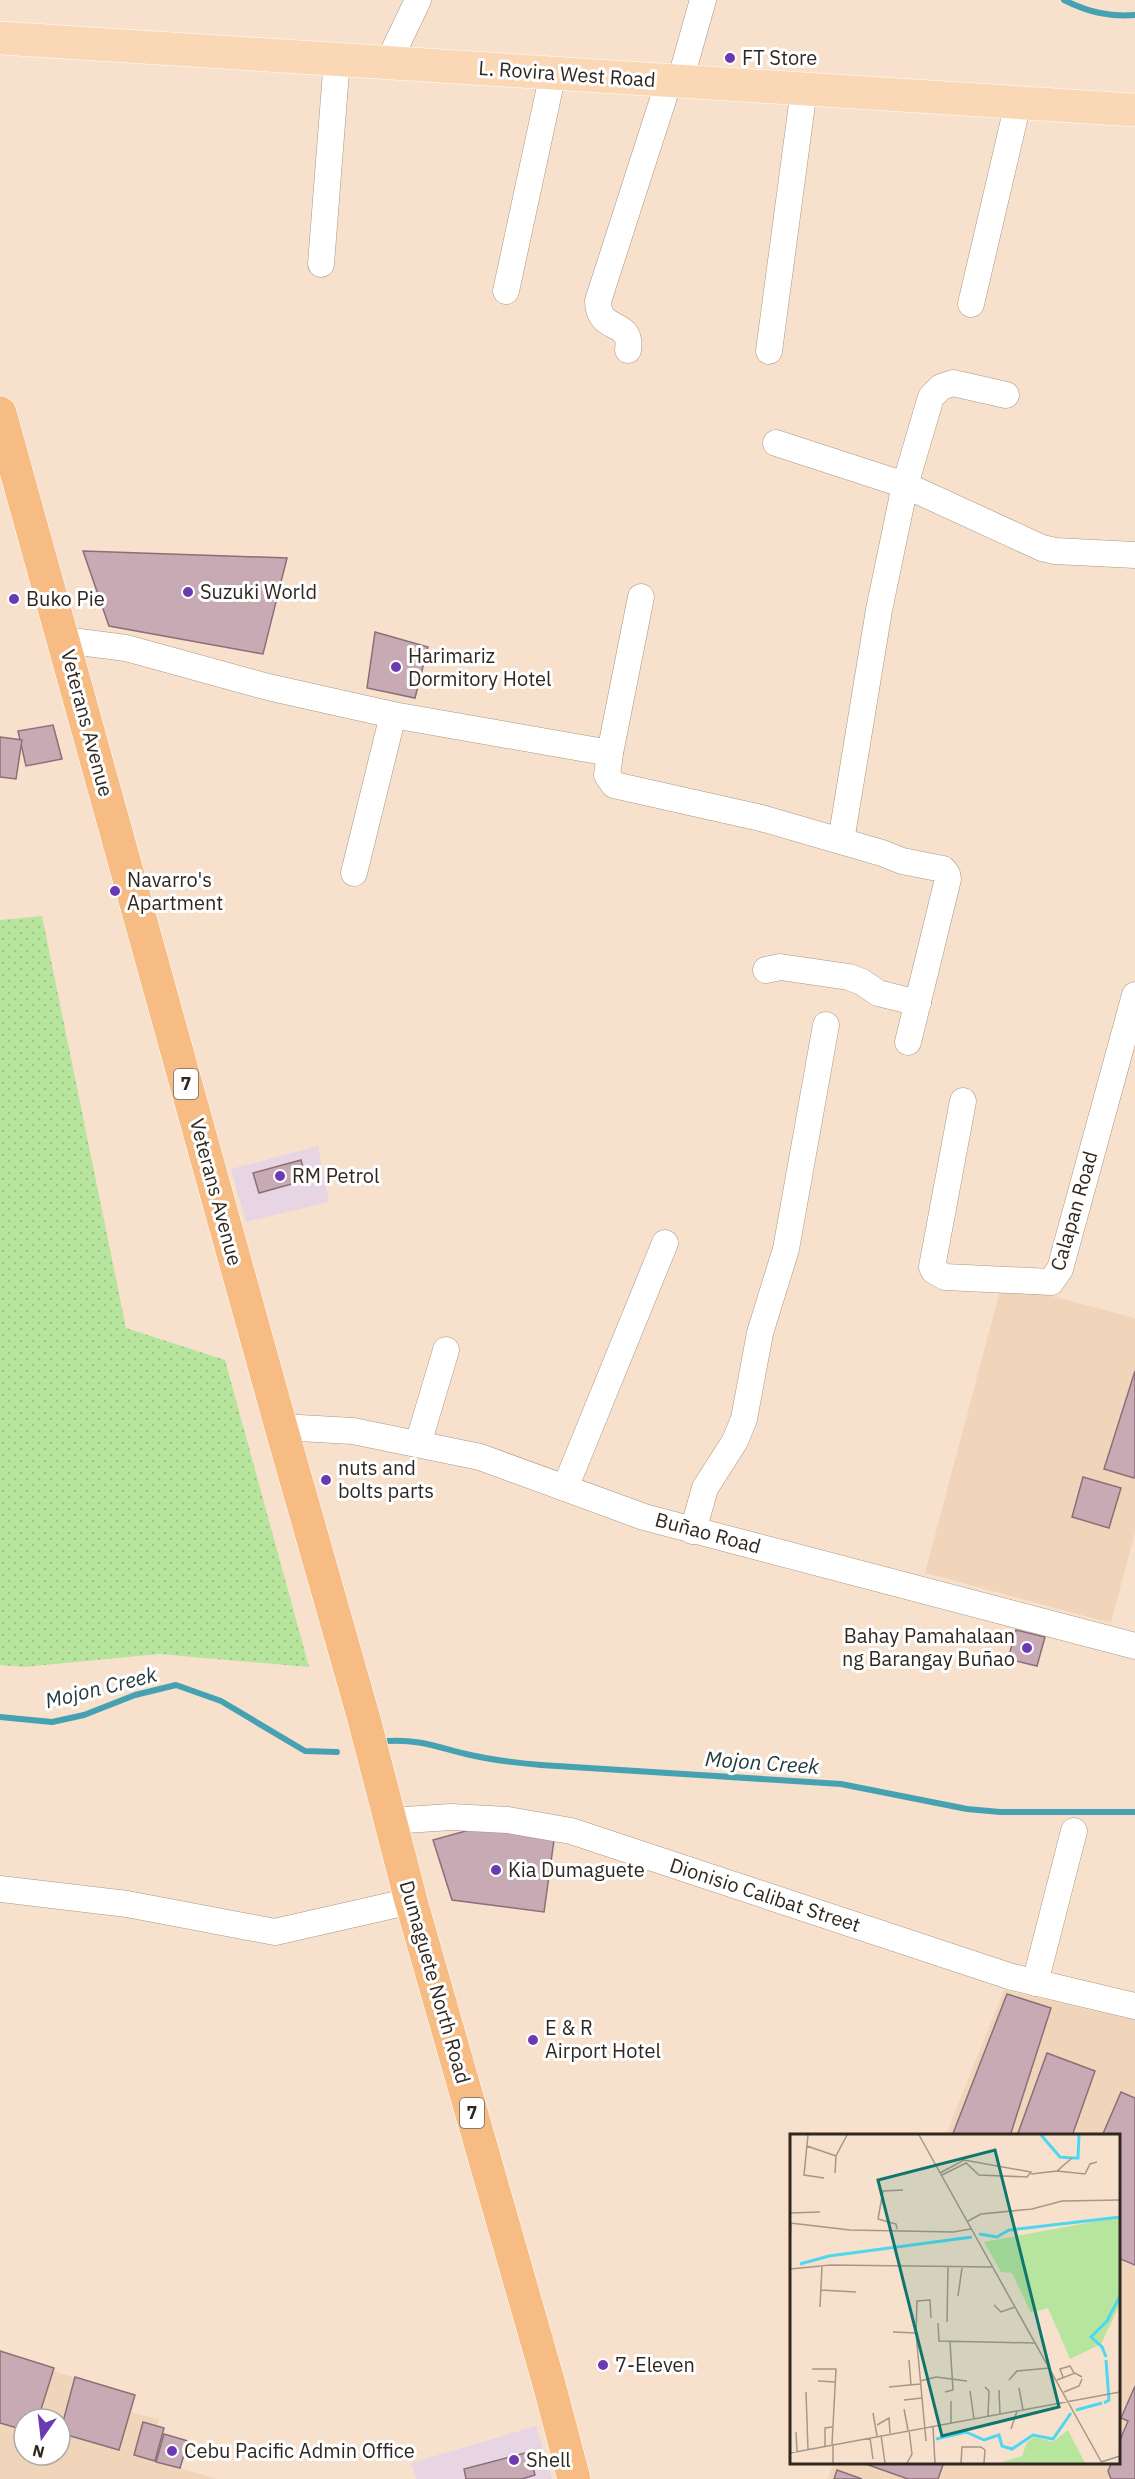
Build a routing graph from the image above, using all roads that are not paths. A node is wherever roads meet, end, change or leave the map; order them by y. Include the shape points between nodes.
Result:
1 (418, 0) edge
2 (703, 0) edge
3 (0, 38) edge
4 (337, 59) junction
5 (388, 63) junction
6 (553, 73) junction
7 (674, 81) junction
8 (804, 89) junction
9 (1018, 103) junction
10 (1135, 110) edge
11 (321, 264) dead end
12 (506, 291) dead end
13 (971, 304) dead end
14 (628, 350) dead end
15 (769, 351) dead end
16 (1006, 394) dead end
17 (0, 413) edge
18 (776, 443) dead end
19 (904, 485) junction
20 (1135, 555) edge
21 (641, 597) dead end
22 (64, 640) junction
23 (393, 715) junction
24 (610, 753) junction
25 (841, 841) junction
26 (354, 873) dead end
27 (766, 970) dead end
28 (1135, 997) edge
29 (918, 1003) junction
30 (826, 1025) dead end
31 (908, 1042) dead end
32 (963, 1101) dead end
33 (665, 1243) dead end
34 (446, 1350) dead end
35 (281, 1427) junction
36 (418, 1444) junction
37 (565, 1488) junction
38 (693, 1531) junction
39 (1135, 1646) edge
40 (366, 1727) joint
41 (390, 1821) junction
42 (1074, 1831) dead end
43 (0, 1889) edge
44 (411, 1901) junction
45 (1035, 1983) junction
46 (1135, 2006) edge
47 (574, 2479) edge

1 - 5 street
2 - 7 street
3 - 4 main road, L. Rovira West Road
4 - 5 main road, L. Rovira West Road
4 - 11 street
5 - 6 main road, L. Rovira West Road
6 - 7 main road, L. Rovira West Road
6 - 12 street
7 - 8 main road, L. Rovira West Road
7 - 14 street via 598,301 598,312 606,322 626,334
8 - 9 main road, L. Rovira West Road
8 - 15 street
9 - 10 main road, L. Rovira West Road
9 - 13 street
16 - 19 street via 953,383 941,387 931,397
17 - 22 highway, Veterans Avenue / 7
18 - 19 street
19 - 20 street via 1042,548
19 - 25 street
21 - 24 street
22 - 23 street via 126,648 268,687
22 - 35 highway, Veterans Avenue / 7
23 - 24 street
23 - 26 street
24 - 25 street via 607,776 614,784
25 - 29 street via 902,861 943,869 947,874
27 - 29 street via 780,967 849,977 884,995
28 - 32 street, Calapan Road via 1060,1269 1051,1282 945,1277 932,1267
29 - 31 street
30 - 38 street via 786,1249 760,1333 744,1419 705,1488
33 - 37 street
34 - 36 street
35 - 36 street, Buñao Road via 353,1431
35 - 40 highway, Veterans Avenue / 7
36 - 37 street, Buñao Road via 480,1456
37 - 38 street, Buñao Road
38 - 39 street, Buñao Road
40 - 41 highway, Dumaguete North Road / 7
41 - 44 highway, Dumaguete North Road / 7
41 - 45 street, Dionisio Calibat Street via 451,1817 508,1820 571,1831
42 - 45 street
43 - 44 street via 127,1904 275,1932
44 - 47 highway, Dumaguete North Road / 7
45 - 46 street, Dionisio Calibat Street

